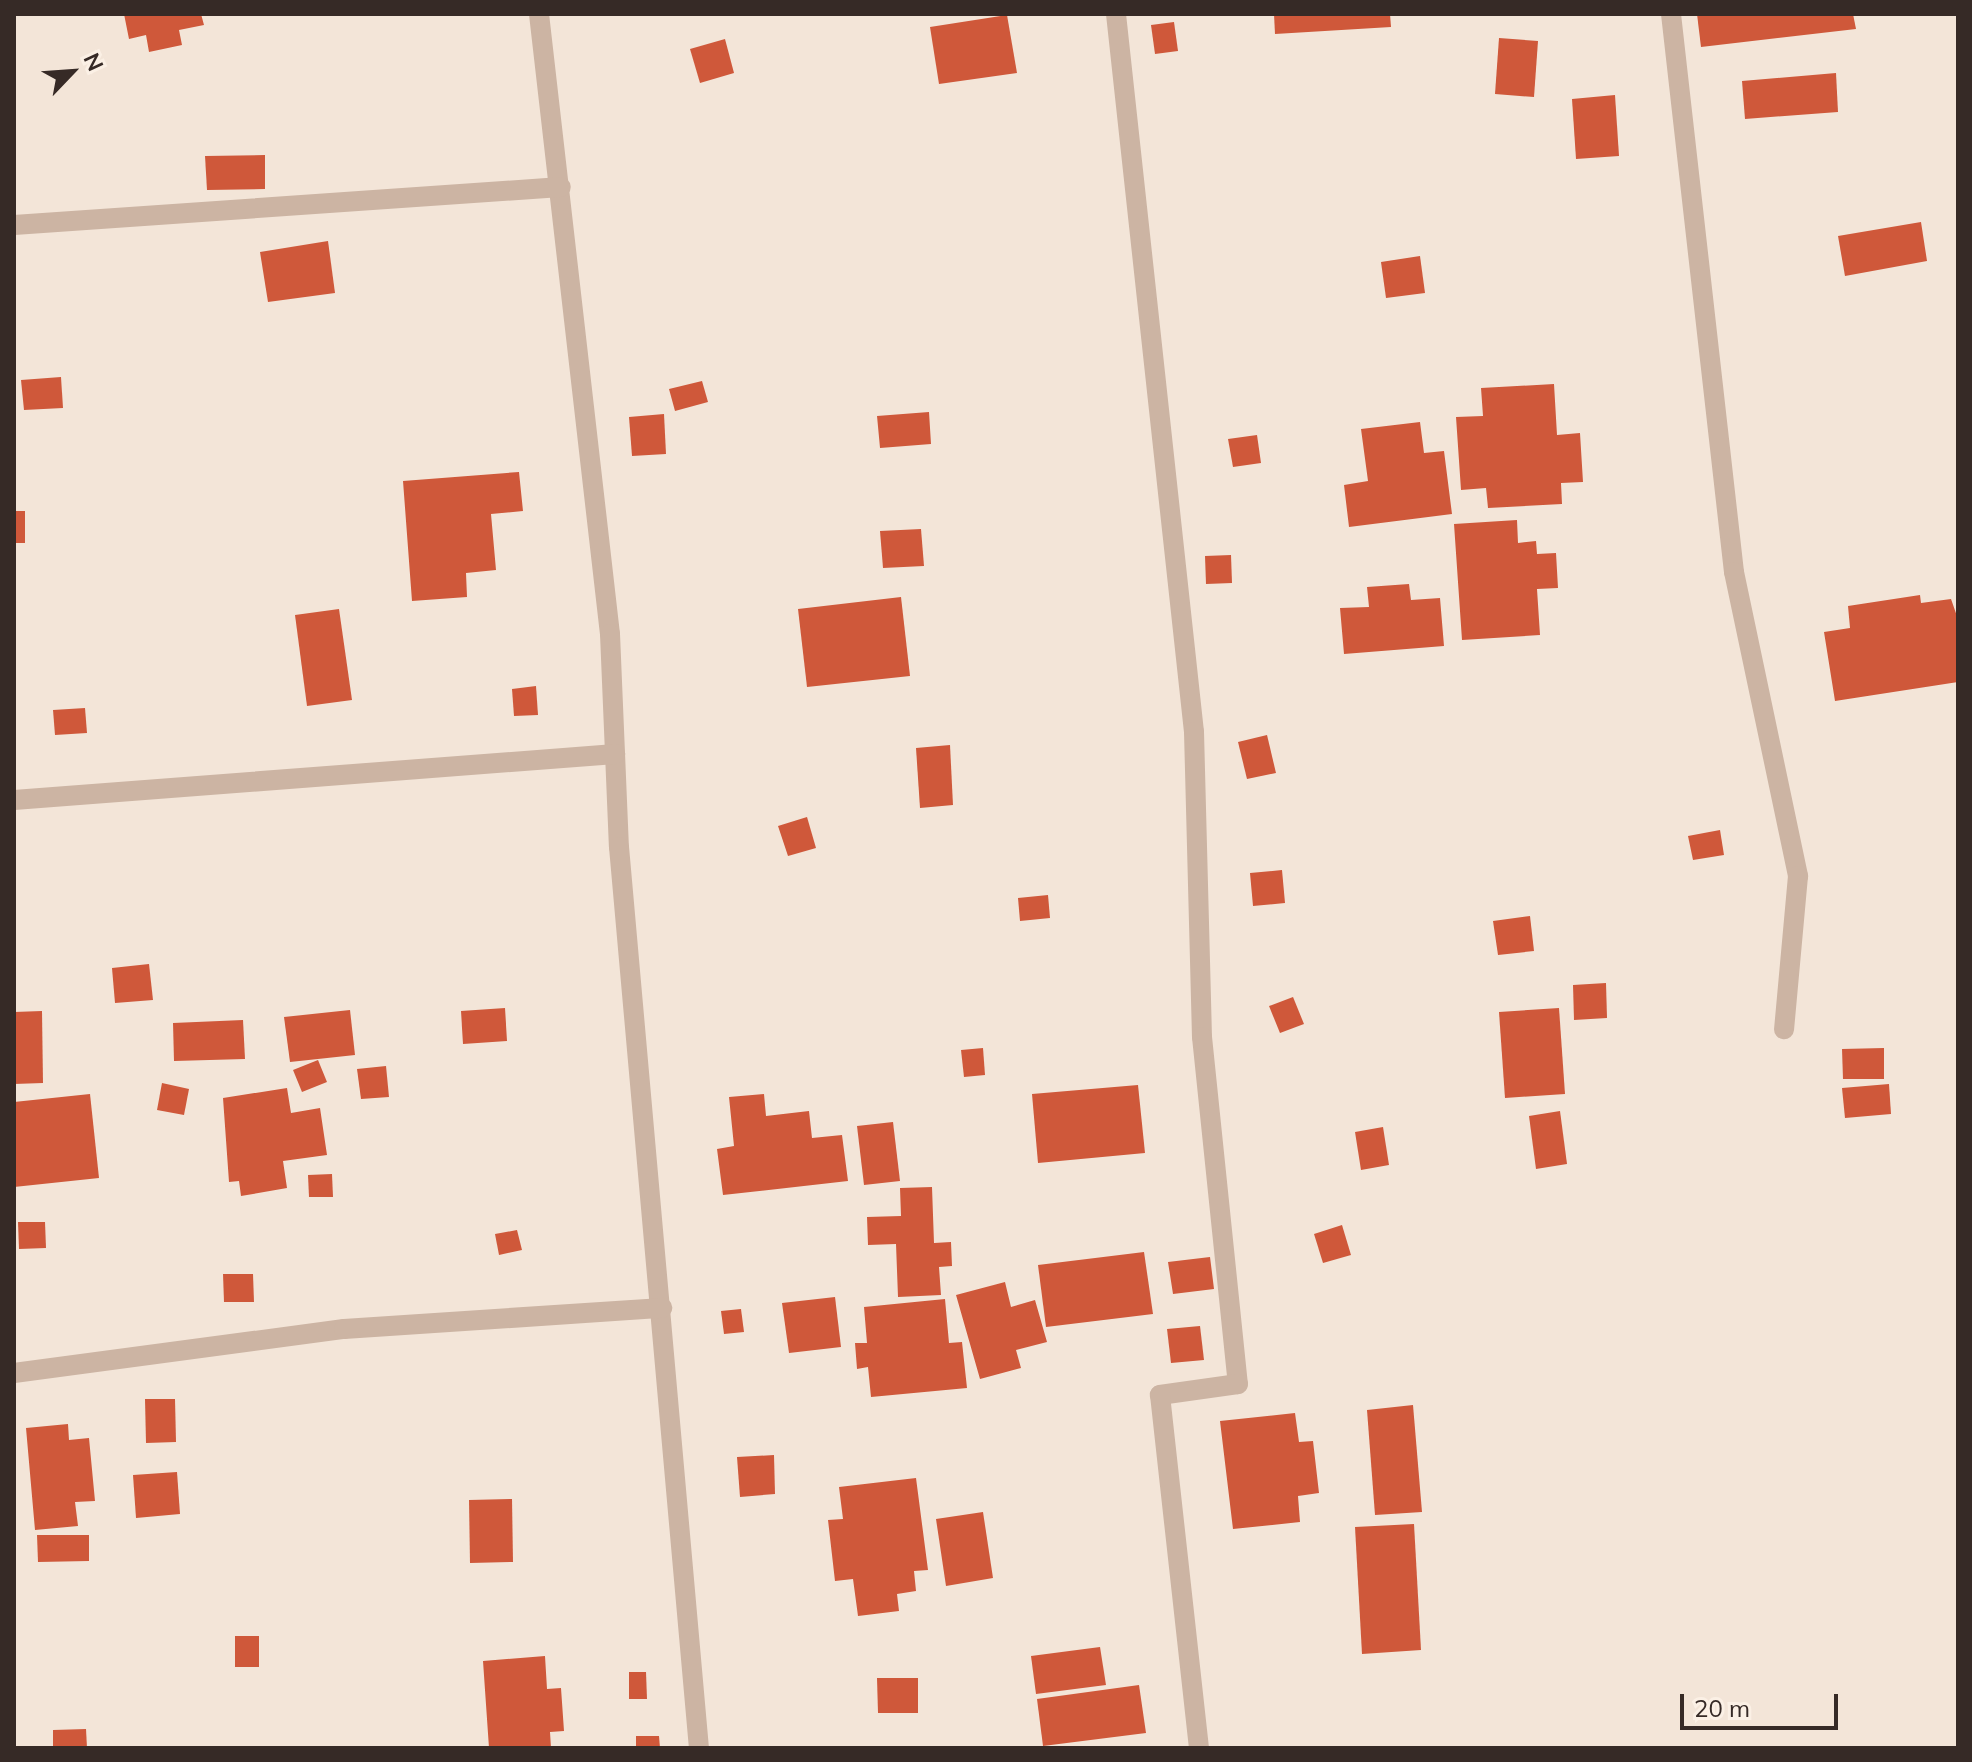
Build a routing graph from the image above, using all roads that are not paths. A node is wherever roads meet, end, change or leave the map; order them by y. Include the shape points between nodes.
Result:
1 (539, 14) edge
2 (1116, 14) edge
3 (1671, 14) edge
4 (561, 187) junction
5 (14, 225) edge
6 (615, 754) junction
7 (14, 800) edge
8 (1784, 1029) dead end
9 (662, 1308) junction
10 (14, 1373) edge
11 (699, 1748) edge
12 (1199, 1748) edge

1 - 4 street
2 - 12 street via 1194,732 1202,1037 1238,1384 1160,1395
3 - 8 street via 1734,572 1798,876
4 - 5 street
4 - 6 street via 610,634
6 - 7 street
6 - 9 street
9 - 10 street via 344,1329
9 - 11 street

